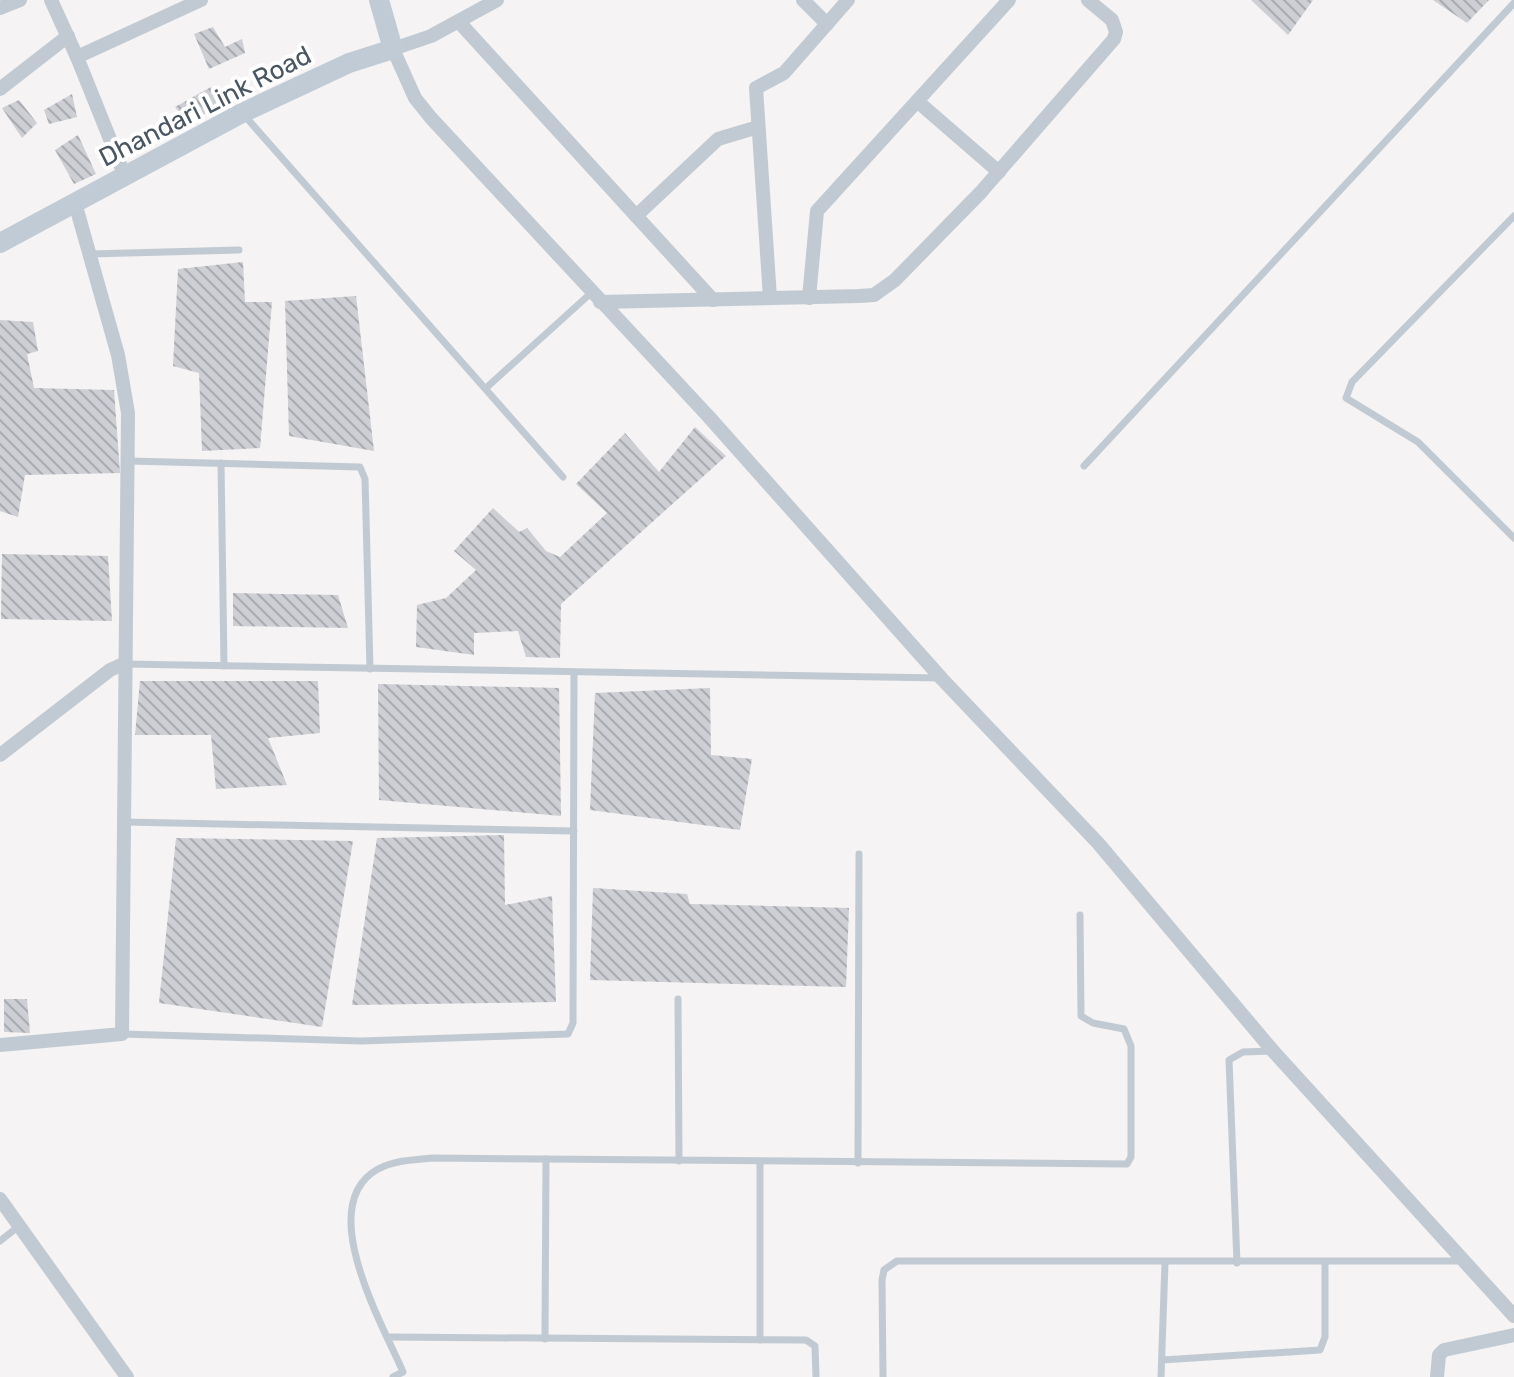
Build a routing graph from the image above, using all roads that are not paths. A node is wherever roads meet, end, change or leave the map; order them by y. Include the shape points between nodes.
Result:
1 (20, 0) edge
2 (51, 0) edge
3 (201, 0) edge
4 (379, 0) edge
5 (803, 0) edge
6 (848, 0) edge
7 (1009, 0) edge
8 (1088, 0) edge
9 (487, 2) edge
10 (1514, 3) edge
11 (0, 8) edge
12 (459, 22) junction
13 (827, 24) junction
14 (68, 36) junction
15 (393, 49) junction
16 (77, 57) junction
17 (0, 89) edge
18 (917, 101) junction
19 (242, 113) junction
20 (758, 127) junction
21 (999, 172) junction
22 (124, 174) junction
23 (75, 203) junction
24 (636, 216) junction
25 (1514, 216) edge
26 (0, 243) edge
27 (239, 250) dead end
28 (90, 254) junction
29 (595, 298) junction
30 (770, 298) junction
31 (809, 298) junction
32 (713, 300) junction
33 (486, 388) junction
34 (129, 461) junction
35 (221, 463) junction
36 (1084, 466) dead end
37 (563, 477) dead end
38 (1514, 538) edge
39 (123, 664) junction
40 (224, 666) junction
41 (370, 669) junction
42 (574, 673) junction
43 (942, 679) junction
44 (0, 755) edge
45 (123, 822) junction
46 (574, 831) junction
47 (859, 854) dead end
48 (1080, 915) dead end
49 (678, 999) dead end
50 (122, 1034) junction
51 (0, 1045) edge
52 (1273, 1051) junction
53 (546, 1159) junction
54 (679, 1161) junction
55 (760, 1162) junction
56 (858, 1163) junction
57 (0, 1199) edge
58 (19, 1226) junction
59 (0, 1241) edge
60 (1463, 1261) junction
61 (1325, 1262) junction
62 (1165, 1263) junction
63 (1237, 1263) junction
64 (1512, 1311) edge
65 (1514, 1335) edge
66 (388, 1337) junction
67 (545, 1339) junction
68 (760, 1340) junction
69 (1162, 1360) junction
70 (404, 1374) edge
71 (127, 1377) edge
72 (393, 1377) edge
73 (816, 1377) edge
74 (883, 1377) edge
75 (1161, 1377) edge
76 (1437, 1377) edge

1 - 11 street
2 - 14 street
3 - 16 street
4 - 15 street
5 - 13 street
6 - 13 street
7 - 18 street
8 - 21 street via 1112,20 1114,39
9 - 12 street
10 - 36 lane
12 - 15 street
12 - 24 street
13 - 20 street via 784,73 758,84
14 - 16 street
14 - 17 street
15 - 19 street, Dhandari Link Road via 349,63
15 - 29 street via 415,98
16 - 22 street
18 - 21 street
18 - 31 street via 817,211
19 - 22 street, Dhandari Link Road
19 - 33 lane
20 - 24 street via 718,139
20 - 30 street
21 - 31 street via 886,289 874,295
22 - 23 street, Dhandari Link Road
23 - 26 street, Dhandari Link Road
23 - 28 street
24 - 32 street
25 - 38 lane via 1352,382 1346,398 1418,442
27 - 28 lane
28 - 34 street via 126,389
29 - 32 street
29 - 33 lane
29 - 43 street via 709,417
30 - 31 street
30 - 32 street
33 - 37 lane
34 - 35 lane
34 - 39 street
35 - 40 lane
35 - 41 lane via 355,465 363,472
39 - 40 lane
39 - 44 street
39 - 45 street
40 - 41 lane
41 - 42 lane
42 - 43 lane
42 - 46 lane
43 - 52 street via 1098,843
45 - 46 lane
45 - 50 street
46 - 50 lane via 573,1023 568,1034 361,1041
47 - 56 lane
48 - 56 lane via 1081,1016 1124,1029 1131,1046 1127,1164
49 - 54 lane
50 - 51 street
52 - 60 street
52 - 63 lane via 1243,1052 1229,1060
53 - 54 lane
53 - 66 lane via 401,1161 361,1183 352,1202 350,1233
53 - 67 lane
54 - 55 lane
55 - 56 lane
55 - 68 lane
57 - 58 street
58 - 59 lane
58 - 71 street
60 - 61 lane
60 - 64 street
61 - 63 lane
61 - 69 lane via 1325,1337 1320,1350
62 - 63 lane
62 - 69 lane
62 - 74 lane via 890,1264 882,1280
65 - 76 street via 1444,1350
66 - 67 lane
66 - 70 lane
67 - 68 lane
68 - 73 lane via 811,1342
69 - 75 lane
70 - 72 lane

